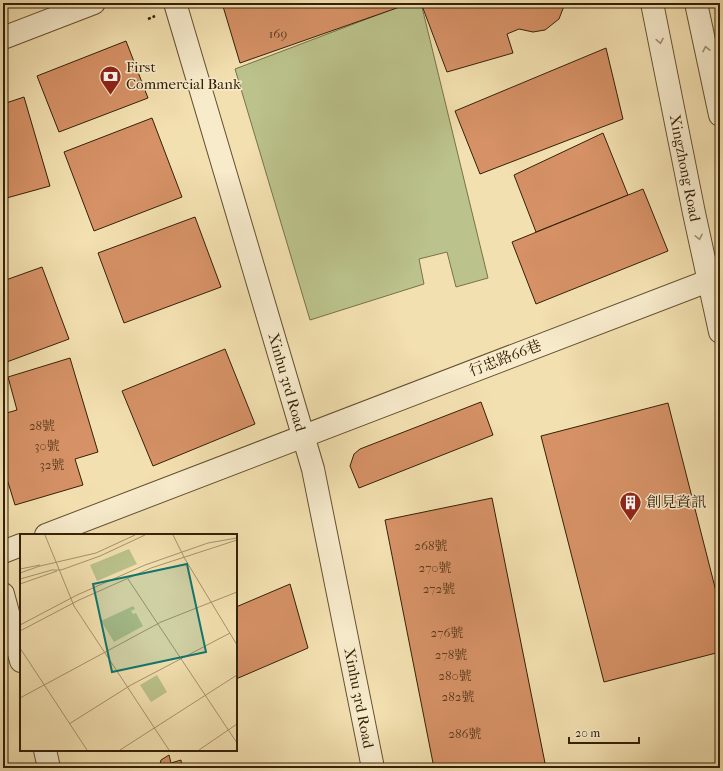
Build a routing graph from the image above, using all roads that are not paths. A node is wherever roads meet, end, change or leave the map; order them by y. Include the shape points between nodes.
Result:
1 (94, 3) edge
2 (175, 3) edge
3 (652, 3) edge
4 (696, 3) edge
5 (3, 38) edge
6 (720, 115) edge
7 (708, 281) junction
8 (720, 332) edge
9 (302, 436) junction
10 (49, 534) edge
11 (20, 545) edge
12 (3, 552) edge
13 (3, 594) edge
14 (20, 657) edge
15 (45, 751) edge
16 (50, 768) edge
17 (373, 768) edge

1 - 5 street
2 - 9 street, Xinhu 3rd Road
3 -> 7 street, Xingzhong Road
6 -> 4 street
7 - 8 street, Xingzhong Road
7 - 9 street, 行忠路66巷
9 - 10 street, 行忠路66巷
9 - 17 street, Xinhu 3rd Road via 313,469
11 - 12 street
13 - 14 street
15 - 16 street

